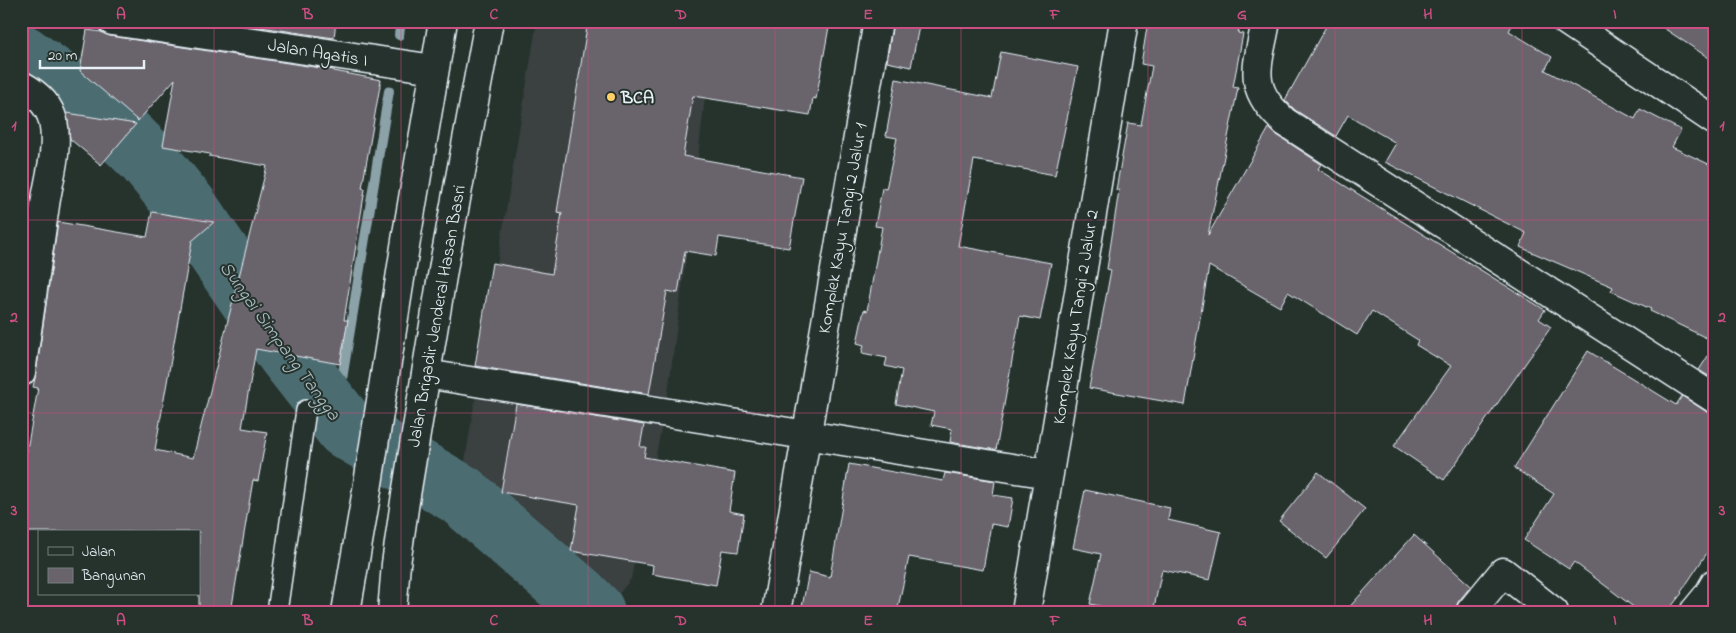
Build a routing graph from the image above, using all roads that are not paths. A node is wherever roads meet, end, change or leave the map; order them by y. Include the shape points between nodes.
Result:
1 (112, 21) edge
2 (443, 21) edge
3 (488, 21) edge
4 (878, 21) edge
5 (1124, 21) edge
6 (1266, 21) edge
7 (1566, 21) edge
8 (434, 69) junction
9 (21, 85) edge
10 (1715, 121) edge
11 (403, 258) junction
12 (444, 264) junction
13 (21, 372) edge
14 (426, 374) junction
15 (1715, 399) edge
16 (306, 410) dead end
17 (806, 435) junction
18 (1049, 474) junction
19 (277, 612) edge
20 (346, 612) edge
21 (392, 612) edge
22 (776, 612) edge
23 (1026, 612) edge
24 (1470, 612) edge
25 (1554, 612) edge

1 - 8 main road, Jalan Agatis I
2 - 8 main road
3 - 12 main road, Jalan Brigadir Jenderal Hasan Basri
4 - 17 main road, Komplek Kayu Tangi 2 Jalur 1
5 - 18 main road, Komplek Kayu Tangi 2 Jalur 2
6 - 15 main road via 1257,81 1271,109 1285,122
7 - 10 main road
8 - 11 main road
9 - 13 main road via 48,106 53,122 55,156
11 - 12 main road
11 - 20 main road
12 - 14 main road, Jalan Brigadir Jenderal Hasan Basri
14 - 17 main road
14 - 21 main road, Jalan Brigadir Jenderal Hasan Basri via 396,564
16 - 19 lane
17 - 18 main road
17 - 22 main road, Komplek Kayu Tangi 2 Jalur 1
18 - 23 main road, Komplek Kayu Tangi 2 Jalur 2
24 - 25 main road via 1503,572

